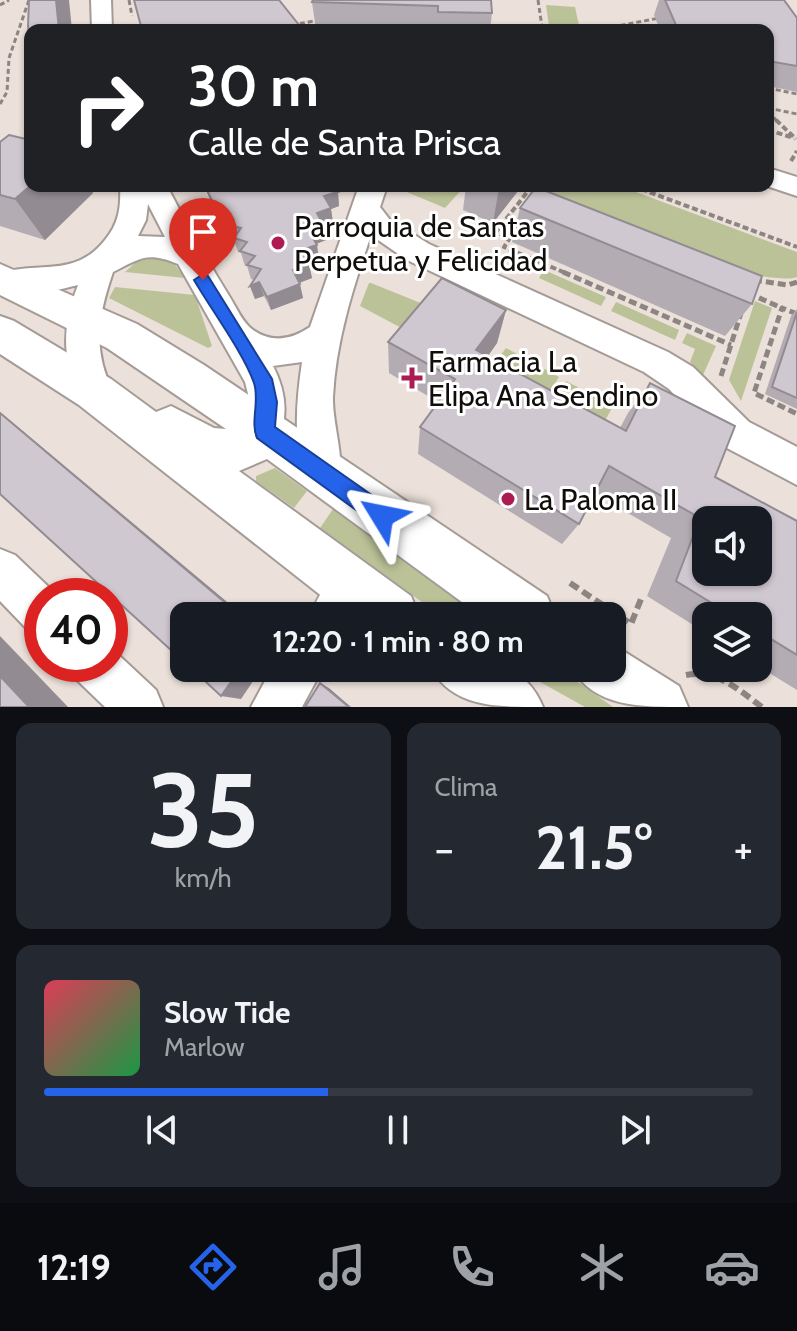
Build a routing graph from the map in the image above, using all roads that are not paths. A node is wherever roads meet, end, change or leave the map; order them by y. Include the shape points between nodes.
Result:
1 (101, 0) edge
2 (102, 24) edge
3 (774, 179) edge
4 (797, 187) edge
5 (134, 192) edge
6 (156, 192) edge
7 (370, 197) edge
8 (189, 256) junction
9 (101, 265) junction
10 (5, 280) edge
11 (82, 316) junction
12 (0, 333) edge
13 (323, 336) junction
14 (237, 337) junction
15 (103, 399) junction
16 (264, 431) junction
17 (797, 467) edge
18 (323, 474) junction
19 (0, 570) edge
20 (24, 594) edge
21 (353, 602) edge
22 (507, 602) edge
23 (113, 682) edge
24 (290, 682) edge
25 (479, 682) edge
26 (621, 682) edge
27 (139, 707) edge
28 (275, 707) edge
29 (513, 707) edge
30 (658, 707) edge

1 - 2 street
3 - 4 street
5 - 9 street via 128,230
6 - 8 street
7 - 13 street
7 - 17 street via 380,227 418,252 656,362 681,378 736,434
8 - 9 street via 141,246
8 - 14 street
9 - 10 street via 44,282
9 - 11 street
10 - 11 street
11 - 15 street via 80,355
11 - 16 street via 189,378
12 - 15 street
13 - 14 street via 282,355 256,349
13 - 16 street via 292,397
13 - 18 street via 314,403
14 - 16 street via 262,379 268,402
15 - 16 street via 142,410 213,450 230,453 255,443
15 - 21 street
16 - 18 street
18 - 22 street
19 - 20 street
23 - 27 street
24 - 28 street
25 - 29 street
26 - 30 street

